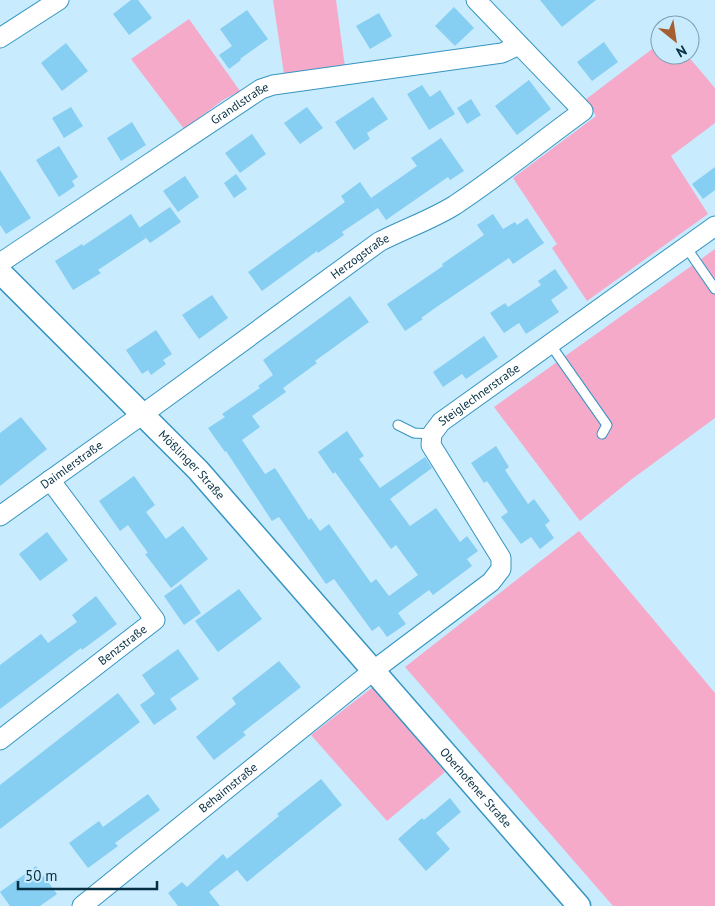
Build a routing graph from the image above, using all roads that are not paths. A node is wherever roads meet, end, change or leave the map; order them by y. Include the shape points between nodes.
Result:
1 (59, 0) edge
2 (476, 0) edge
3 (0, 38) edge
4 (518, 45) junction
5 (715, 226) edge
6 (686, 247) junction
7 (0, 263) edge
8 (0, 272) edge
9 (715, 289) edge
10 (550, 344) junction
11 (144, 414) junction
12 (398, 425) dead end
13 (432, 434) junction
14 (602, 434) dead end
15 (50, 480) junction
16 (0, 516) edge
17 (374, 670) junction
18 (0, 740) edge
19 (82, 906) edge
20 (579, 906) edge

1 - 3 street
2 - 4 street
4 - 7 street, Grandlstraße via 502,53 261,89
4 - 11 street, Herzogstraße via 583,111 454,205 379,242
5 - 6 street, Steiglechnerstraße
6 - 9 lane
6 - 10 street, Steiglechnerstraße
8 - 11 street, Mößlinger Straße
10 - 13 street, Steiglechnerstraße via 440,422
10 - 14 lane via 608,425
11 - 15 street, Daimlerstraße
11 - 17 street, Mößlinger Straße via 198,470
12 - 13 lane via 414,433
13 - 17 street, Steiglechnerstraße via 431,445 501,558 501,569 491,582
15 - 16 street, Daimlerstraße
15 - 18 street, Benzstraße via 155,620
17 - 19 street, Behaimstraße
17 - 20 street, Oberhofener Straße

